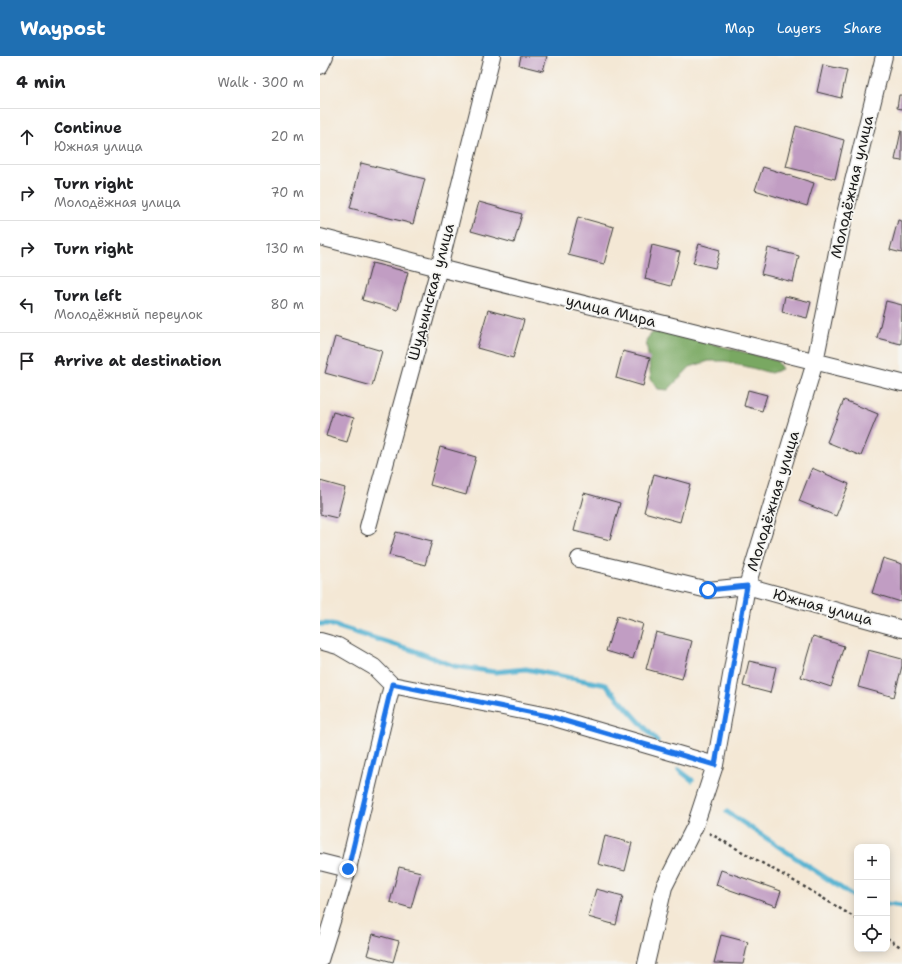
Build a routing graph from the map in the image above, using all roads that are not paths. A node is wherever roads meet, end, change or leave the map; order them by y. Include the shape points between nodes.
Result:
1 (325, 56) edge
2 (492, 56) edge
3 (884, 56) edge
4 (320, 66) edge
5 (320, 237) edge
6 (439, 268) junction
7 (815, 362) junction
8 (902, 383) edge
9 (368, 527) dead end
10 (579, 559) dead end
11 (747, 586) junction
12 (902, 629) edge
13 (320, 641) edge
14 (392, 684) junction
15 (715, 765) junction
16 (320, 862) edge
17 (348, 869) junction
18 (320, 960) edge
19 (646, 964) edge

1 - 4 street
2 - 6 street, Шудьинская улица
3 - 7 street, Молодёжная улица via 843,222
5 - 6 street, улица Мира
6 - 7 street, улица Мира
6 - 9 street, Шудьинская улица
7 - 8 street, улица Мира
7 - 11 street, Молодёжная улица
10 - 11 street, Южная улица via 708,590
11 - 12 street, Южная улица
11 - 15 street, Молодёжная улица
13 - 14 street via 338,646 374,667
14 - 15 street via 548,716
14 - 17 street
15 - 19 street, Молодёжная улица via 696,826 664,887
16 - 17 street
17 - 18 street

